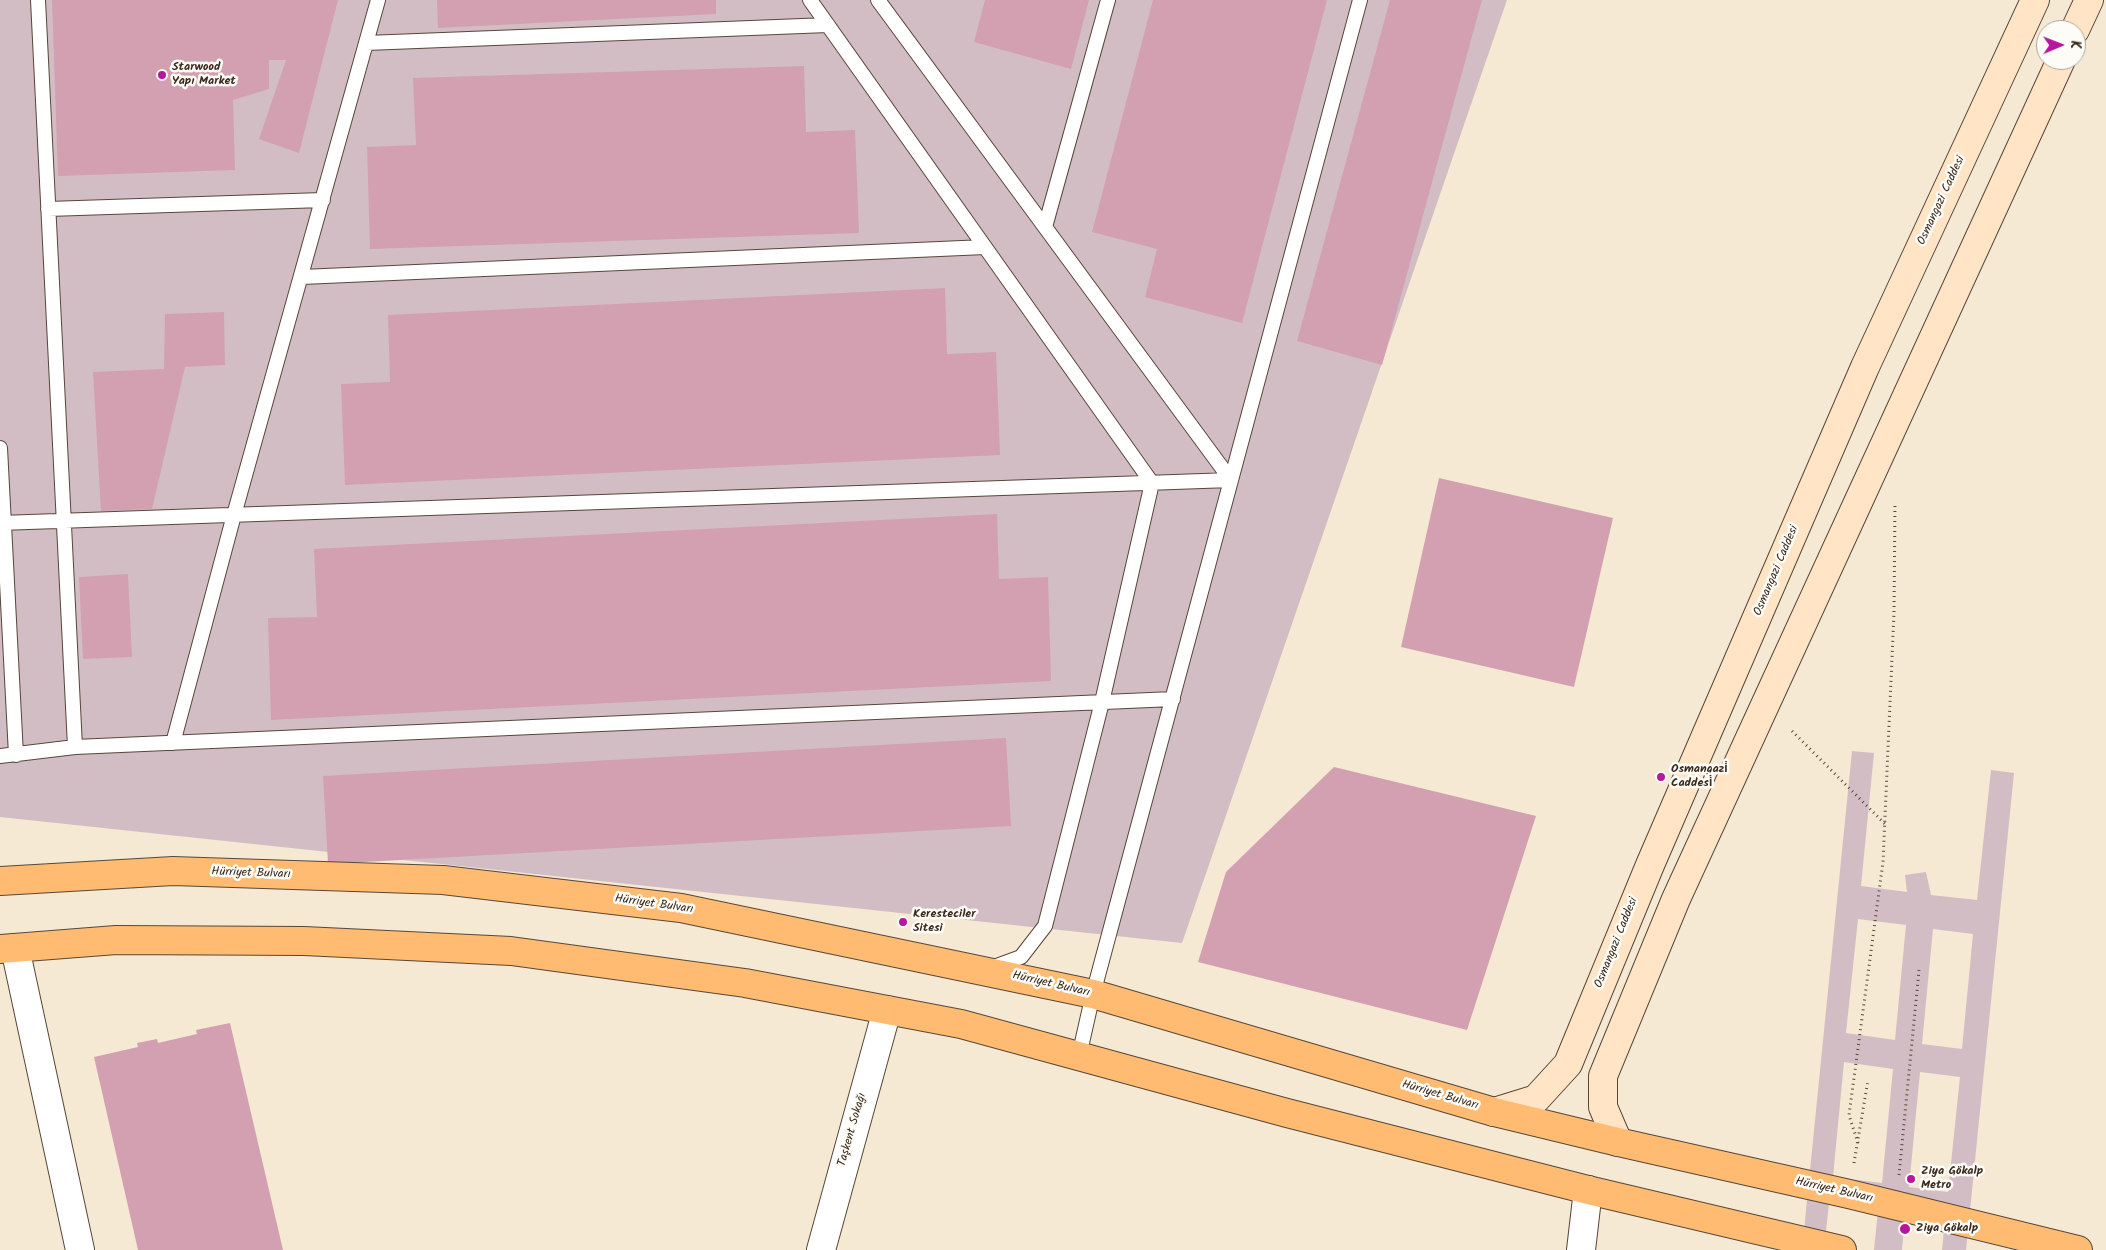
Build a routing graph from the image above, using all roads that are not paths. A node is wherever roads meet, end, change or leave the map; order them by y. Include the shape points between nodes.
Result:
1 (38, 0) edge
2 (378, 0) edge
3 (810, 0) edge
4 (878, 0) edge
5 (1108, 0) edge
6 (1360, 0) edge
7 (2035, 0) edge
8 (2089, 0) edge
9 (2080, 20) edge
10 (828, 25) junction
11 (366, 43) junction
12 (2057, 70) edge
13 (323, 200) junction
14 (48, 209) junction
15 (1045, 227) junction
16 (985, 247) junction
17 (302, 277) junction
18 (0, 448) edge
19 (1231, 480) junction
20 (1152, 483) junction
21 (234, 515) junction
22 (64, 521) junction
23 (2, 523) edge
24 (1173, 699) junction
25 (1102, 702) junction
26 (173, 743) junction
27 (75, 747) junction
28 (16, 755) junction
29 (0, 756) edge
30 (0, 881) edge
31 (7, 949) edge
32 (985, 970) junction
33 (1093, 994) junction
34 (887, 1010) junction
35 (1079, 1056) junction
36 (1494, 1112) junction
37 (1618, 1142) junction
38 (1588, 1190) junction
39 (80, 1250) edge
40 (821, 1250) edge
41 (1581, 1250) edge
42 (1842, 1250) edge
43 (2078, 1250) edge

1 - 14 lane
2 - 11 lane
3 - 10 lane
4 - 15 lane
5 - 15 lane
6 - 19 lane
7 - 36 main road, Osmangazi Caddesi via 1865,367 1650,865 1568,1064 1536,1099
8 - 9 main road
10 - 11 lane
10 - 16 lane
11 - 13 lane
12 - 37 main road via 1676,899 1603,1076 1603,1106
13 - 14 lane
13 - 17 lane
14 - 22 lane
15 - 19 lane
16 - 17 lane
16 - 20 lane
17 - 21 lane
18 - 23 lane
19 - 20 lane
19 - 24 lane
20 - 21 lane
20 - 25 lane
21 - 22 lane
21 - 26 lane
22 - 23 lane
22 - 27 lane
23 - 28 lane
24 - 25 lane
24 - 33 lane
25 - 26 lane
25 - 32 lane via 1045,926 1021,958
26 - 27 lane
27 - 28 lane
28 - 29 lane
30 - 32 main road, Hürriyet Bulvarı via 173,872 442,880 681,908
31 - 34 main road via 126,940 304,941 511,951 745,983
31 - 39 street
32 - 33 main road, Hürriyet Bulvarı
33 - 35 lane
33 - 36 main road, Hürriyet Bulvarı
34 - 35 main road via 961,1024
34 - 40 street, Taşkent Sokağı
35 - 38 main road
36 - 37 main road, Hürriyet Bulvarı
37 - 43 main road, Hürriyet Bulvarı
38 - 41 street
38 - 42 main road

